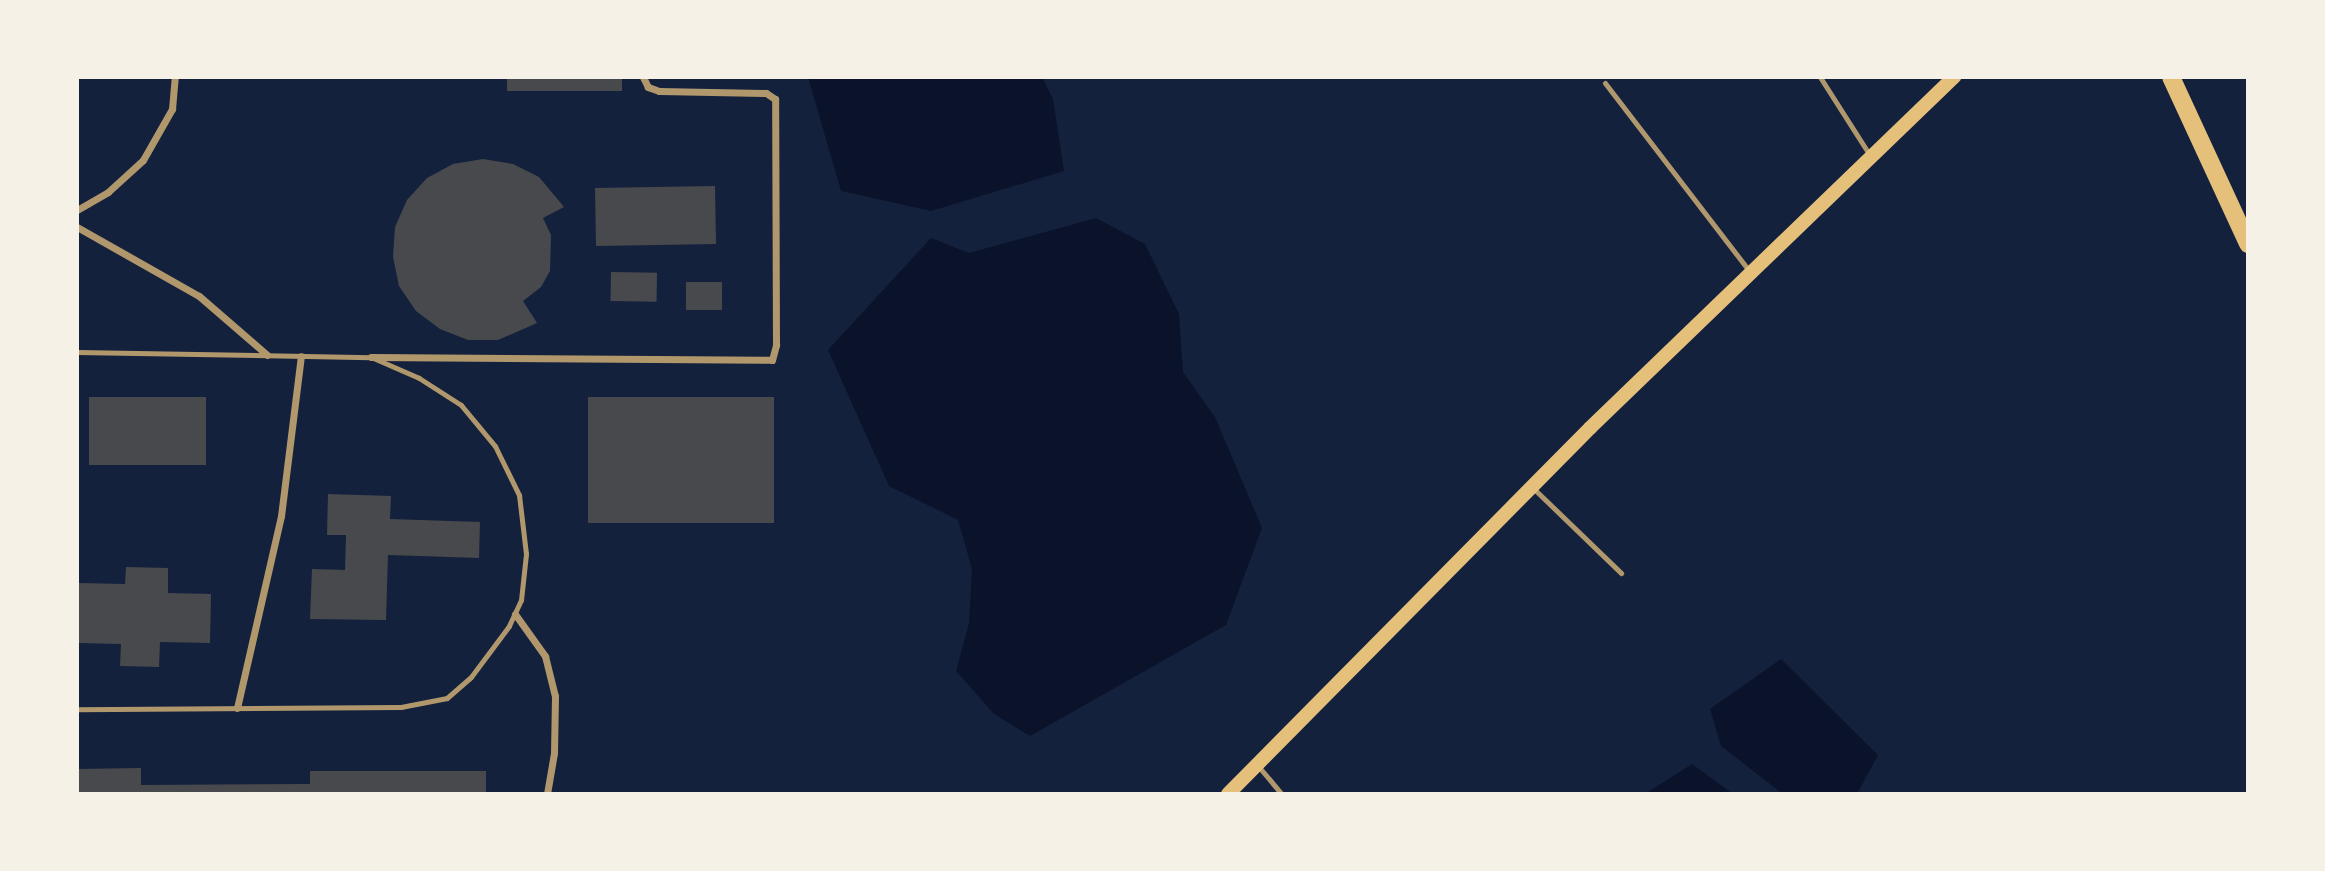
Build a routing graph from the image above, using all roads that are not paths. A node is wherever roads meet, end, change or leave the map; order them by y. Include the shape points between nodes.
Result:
1 (175, 77) edge
2 (643, 77) edge
3 (1820, 77) edge
4 (1954, 77) edge
5 (2171, 77) edge
6 (1605, 83) dead end
7 (1871, 157) junction
8 (77, 210) edge
9 (77, 227) edge
10 (2248, 244) edge
11 (1751, 273) junction
12 (77, 352) edge
13 (267, 355) junction
14 (301, 356) junction
15 (371, 357) junction
16 (1532, 487) junction
17 (1621, 573) dead end
18 (515, 614) junction
19 (237, 708) junction
20 (77, 709) edge
21 (1257, 765) junction
22 (547, 794) edge
23 (1228, 794) edge
24 (1282, 794) edge

1 - 8 street via 172,109 144,160 108,192
2 - 15 street via 648,87 659,91 766,93 775,99 776,345 772,360
3 - 7 lane
4 - 7 main road
5 - 10 main road
6 - 11 lane
7 - 11 main road
9 - 13 street via 199,296
11 - 16 main road
12 - 13 lane
13 - 14 lane
14 - 15 lane
14 - 19 street via 284,503
15 - 18 lane via 444,392 480,426 500,454 519,495 524,523 525,581
16 - 17 lane
16 - 21 main road
18 - 19 lane via 492,651 447,698 401,707
18 - 22 street via 545,656 555,696 554,753
19 - 20 lane
21 - 23 main road
21 - 24 lane

